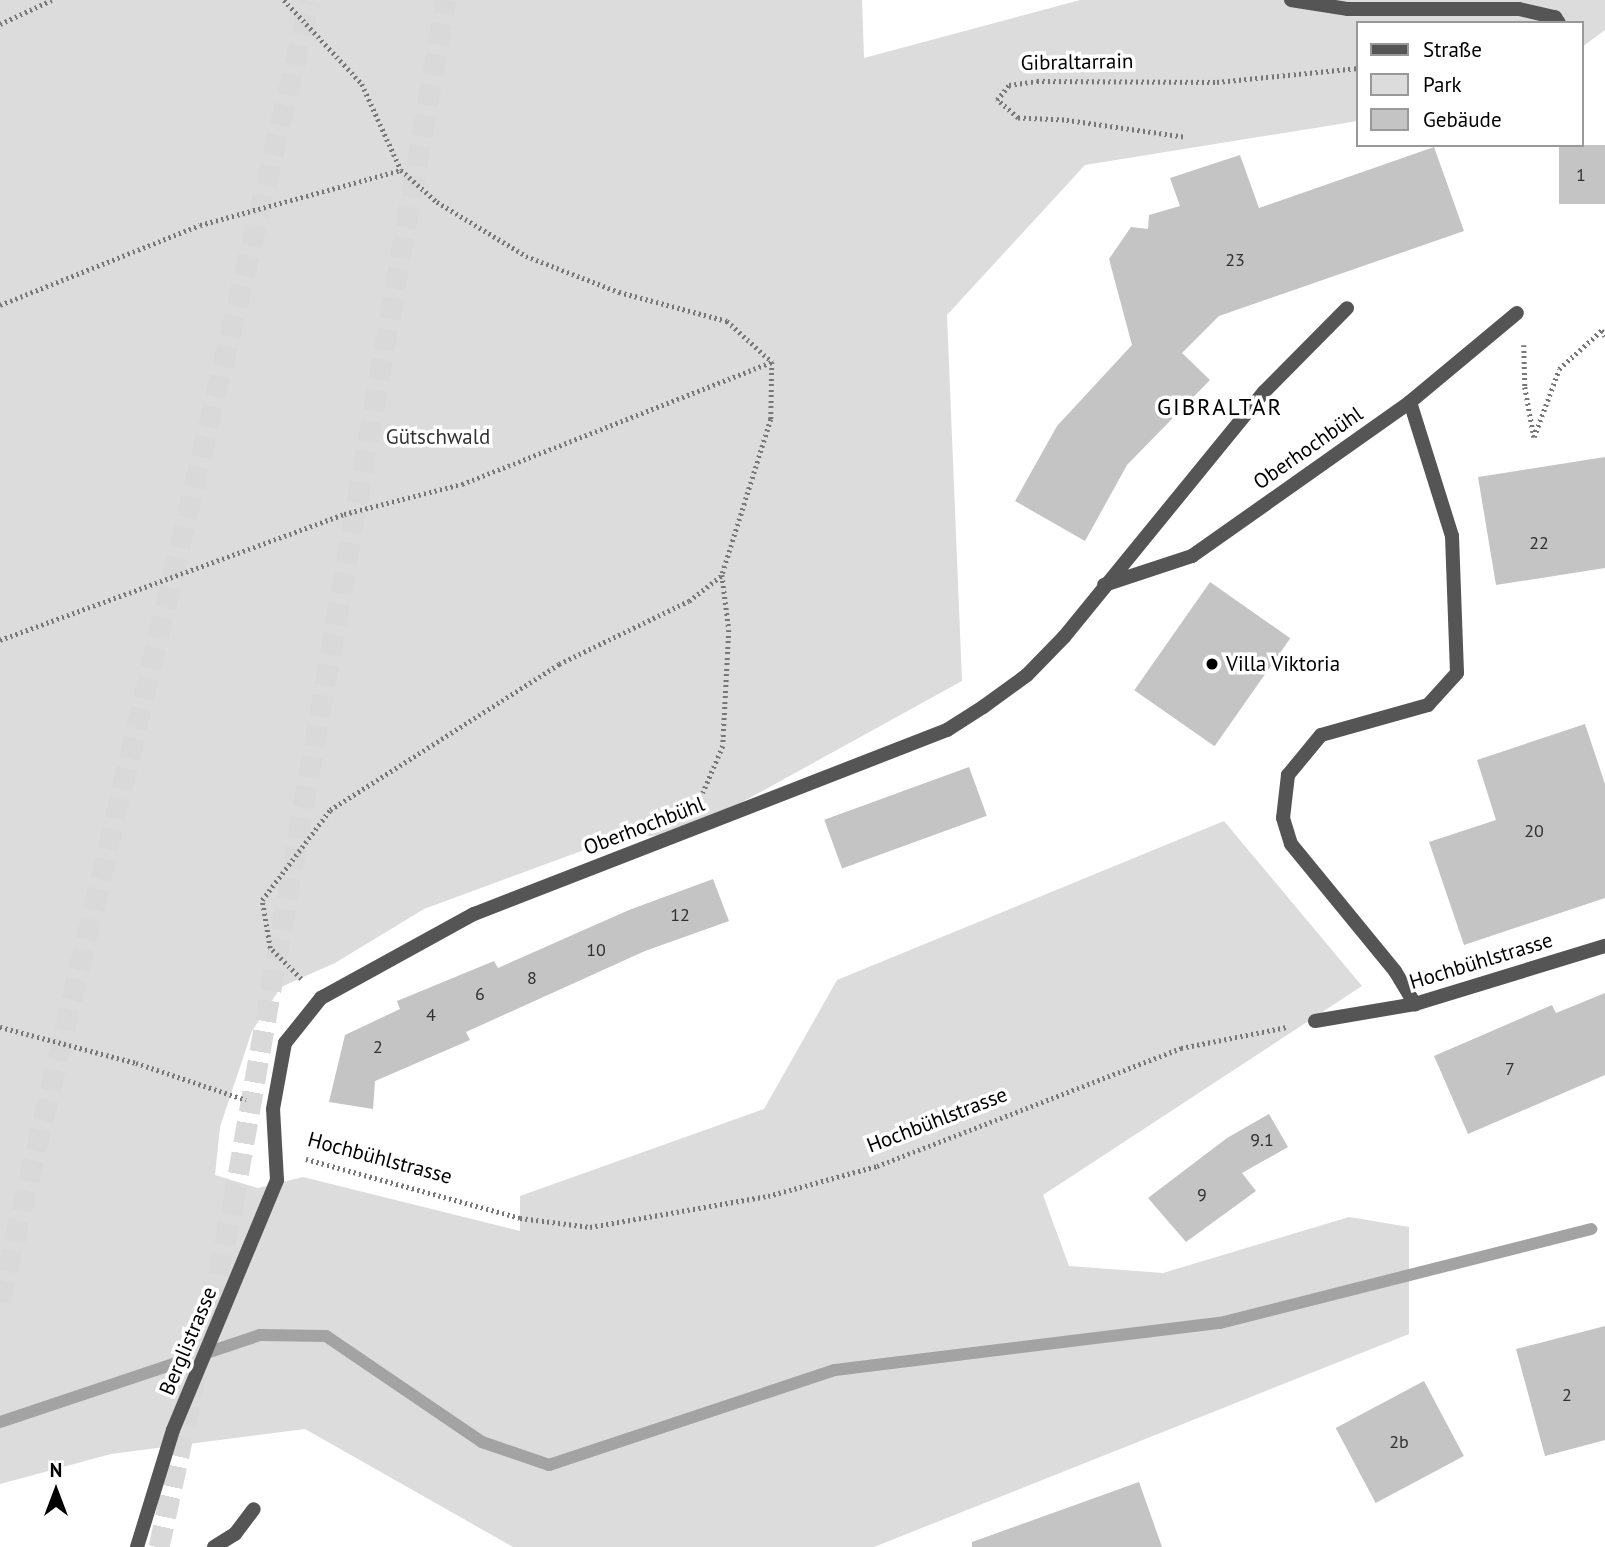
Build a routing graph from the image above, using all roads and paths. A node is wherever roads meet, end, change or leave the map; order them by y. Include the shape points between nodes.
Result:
1 (52, 0) edge
2 (284, 0) edge
3 (1291, 0) edge
4 (1557, 21) edge
5 (0, 24) edge
6 (1356, 68) edge
7 (1182, 137) dead end
8 (401, 170) junction
9 (0, 305) edge
10 (1347, 308) dead end
11 (1517, 313) joint
12 (1605, 336) edge
13 (772, 362) junction
14 (1410, 402) junction
15 (722, 575) junction
16 (1103, 586) junction
17 (0, 640) edge
18 (686, 833) junction
19 (1605, 946) edge
20 (321, 998) junction
21 (1415, 1004) junction
22 (1315, 1021) joint
23 (0, 1027) edge
24 (273, 1109) junction
25 (276, 1152) junction
26 (254, 1509) dead end
27 (136, 1547) edge
28 (215, 1547) edge

1 - 5 path
2 - 8 path via 362,84
3 - 4 street via 1348,9 1519,9
6 - 7 path, Gibraltarrain via 1217,82 1037,80 1009,85 997,100 1018,118
8 - 9 path via 200,225
8 - 13 path via 437,202 526,256 619,292 727,321
10 - 16 street, Oberhochbühl via 1264,392
11 - 12 path via 1524,325 1525,387 1534,438 1559,369 1601,330
11 - 14 street, Oberhochbühl
13 - 15 path via 771,419
13 - 17 path via 461,484 344,514
14 - 16 street, Oberhochbühl via 1192,556
14 - 21 street via 1452,536 1457,673 1429,705 1321,735 1288,775 1283,818 1291,845 1395,971
15 - 18 path via 729,631 723,746
15 - 20 path via 689,601 559,664 330,810 262,900 270,948
16 - 18 street, Oberhochbühl via 1065,637 1027,675 947,730
18 - 20 street, Oberhochbühl via 474,914
19 - 21 street, Hochbühlstrasse
20 - 24 street, Oberhochbühl via 285,1042
21 - 22 street, Hochbühlstrasse
22 - 25 path, Hochbühlstrasse via 1181,1048 877,1166 768,1196 590,1227 520,1218
23 - 24 path via 136,1063
24 - 25 street, Oberhochbühl
25 - 27 street, Berglistrasse, bridge via 277,1180 173,1430
26 - 28 street via 235,1534

